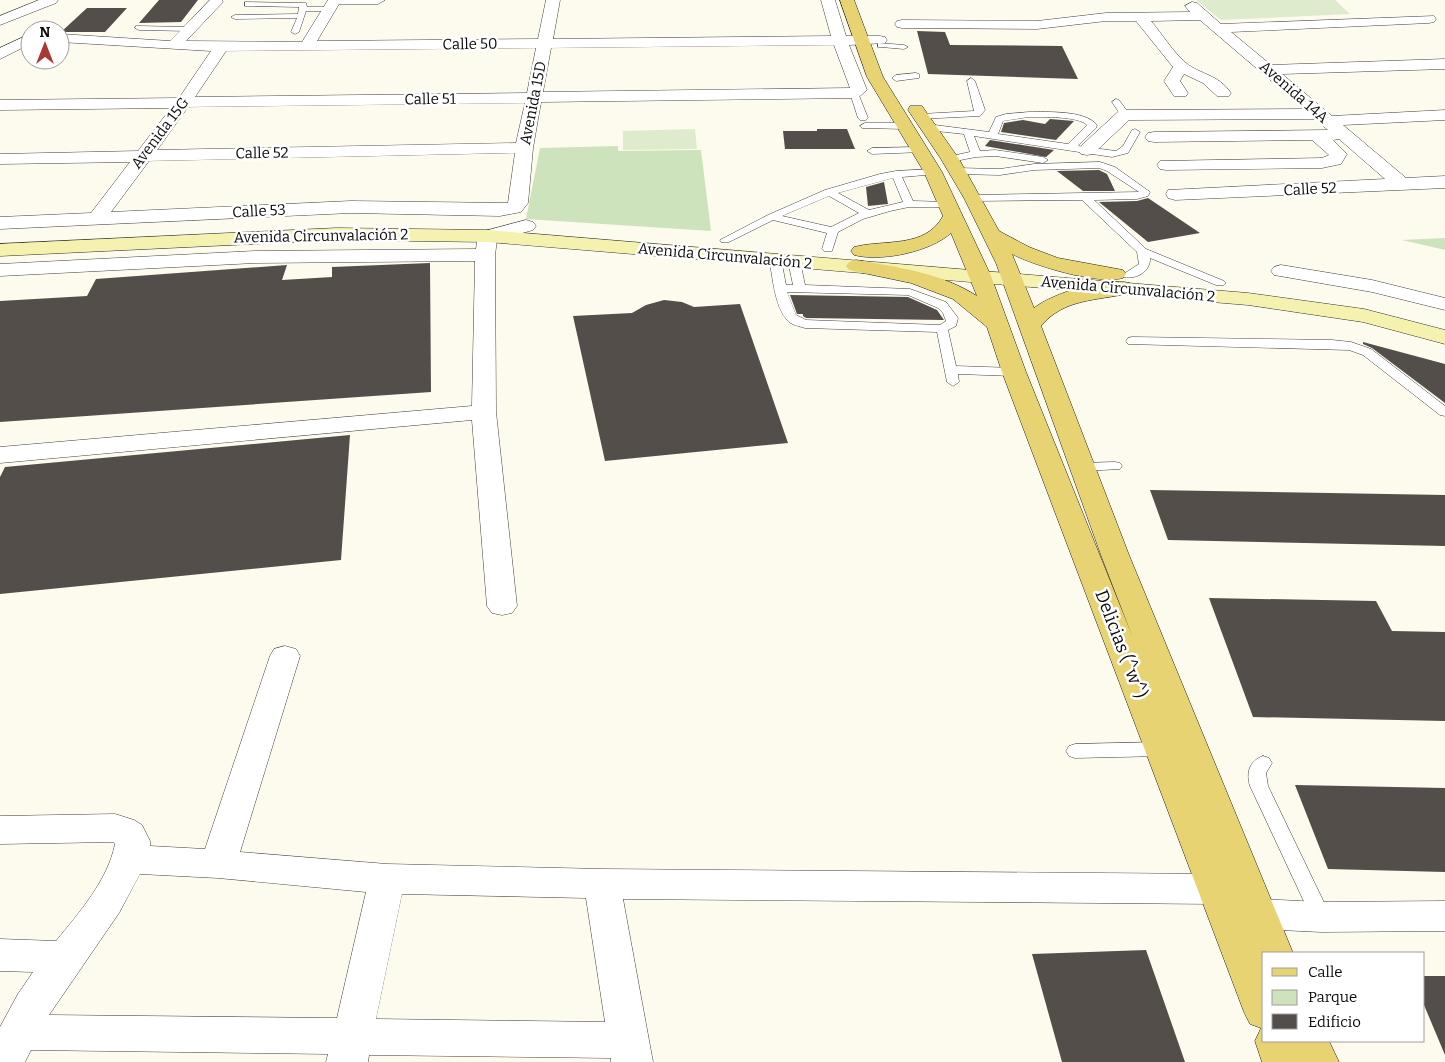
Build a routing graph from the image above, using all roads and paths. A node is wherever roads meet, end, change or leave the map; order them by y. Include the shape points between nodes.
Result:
1 (51, 0) edge
2 (378, 0) edge
3 (553, 0) edge
4 (828, 0) edge
5 (847, 0) edge
6 (1185, 0) edge
7 (216, 2) dead end
8 (333, 3) edge
9 (248, 4) dead end
10 (1410, 5) dead end
11 (1083, 6) dead end
12 (303, 13) junction
13 (1144, 13) junction
14 (1202, 13) junction
15 (235, 17) dead end
16 (1093, 18) junction
17 (0, 21) edge
18 (902, 24) dead end
19 (138, 28) dead end
20 (1219, 28) junction
21 (189, 29) junction
22 (295, 32) dead end
23 (0, 33) edge
24 (20, 36) edge
25 (874, 37) junction
26 (70, 39) edge
27 (840, 40) junction
28 (20, 43) edge
29 (545, 43) junction
30 (173, 46) junction
31 (308, 46) junction
32 (904, 46) dead end
33 (220, 47) junction
34 (0, 54) edge
35 (1445, 64) edge
36 (1181, 67) junction
37 (1271, 70) junction
38 (916, 76) dead end
39 (896, 78) junction
40 (971, 81) dead end
41 (857, 92) junction
42 (1180, 93) dead end
43 (1223, 93) dead end
44 (535, 96) junction
45 (183, 103) junction
46 (0, 105) edge
47 (1445, 115) edge
48 (1323, 117) junction
49 (924, 122) junction
50 (906, 126) junction
51 (968, 132) junction
52 (1135, 132) dead end
53 (993, 135) junction
54 (1316, 135) junction
55 (1343, 135) junction
56 (1154, 137) dead end
57 (524, 148) junction
58 (1079, 149) junction
59 (920, 150) junction
60 (872, 151) dead end
61 (144, 154) junction
62 (976, 154) junction
63 (0, 159) edge
64 (953, 165) junction
65 (1166, 165) dead end
66 (932, 172) junction
67 (896, 174) junction
68 (1445, 182) edge
69 (1402, 184) junction
70 (829, 192) junction
71 (1175, 194) dead end
72 (1085, 197) junction
73 (973, 198) junction
74 (909, 204) junction
75 (516, 206) joint
76 (951, 210) junction
77 (869, 214) junction
78 (772, 217) junction
79 (97, 218) junction
80 (0, 223) edge
81 (526, 226) junction
82 (991, 234) junction
83 (0, 238) edge
84 (725, 240) junction
85 (831, 240) junction
86 (486, 246) junction
87 (0, 250) edge
88 (1142, 250) junction
89 (858, 259) junction
90 (785, 260) junction
91 (0, 270) edge
92 (993, 270) junction
93 (1281, 271) dead end
94 (1122, 279) junction
95 (1220, 283) junction
96 (781, 288) junction
97 (800, 289) junction
98 (1445, 304) edge
99 (1445, 321) edge
100 (996, 323) junction
101 (1029, 326) junction
102 (942, 329) junction
103 (1445, 337) edge
104 (1132, 340) dead end
105 (1014, 372) junction
106 (484, 412) junction
107 (1445, 412) edge
108 (0, 455) edge
109 (1083, 466) junction
110 (1115, 466) dead end
111 (502, 606) dead end
112 (285, 656) dead end
113 (1162, 748) junction
114 (1075, 751) dead end
115 (1263, 763) dead end
116 (0, 830) edge
117 (129, 858) junction
118 (218, 864) junction
119 (387, 879) junction
120 (602, 884) junction
121 (1217, 889) junction
122 (1259, 914) junction
123 (1321, 916) junction
124 (1445, 916) edge
125 (1274, 952) edge
126 (0, 955) edge
127 (66, 957) junction
128 (1262, 1007) edge
129 (1275, 1042) edge
130 (1309, 1042) edge
131 (11, 1047) edge
132 (350, 1050) edge
133 (630, 1051) edge
134 (1283, 1062) edge
135 (1318, 1062) edge

1 - 17 street
2 - 8 street
3 - 29 street, Avenida 15D
4 - 27 street
5 - 25 main road
6 - 14 street, Avenida 14A
7 - 21 street
8 - 12 lane
8 - 31 street
9 - 12 lane via 300,4 303,5
10 - 20 street via 1434,23
11 - 16 street
12 - 15 lane
12 - 22 lane
13 - 14 street
13 - 16 street
13 - 36 street
14 - 20 street, Avenida 14A
16 - 18 street via 1036,24
19 - 21 lane
20 - 37 street, Avenida 14A
21 - 30 street
23 - 24 street
25 - 27 street, Calle 50
25 - 32 lane
25 - 39 main road
25 - 50 main road via 875,77
26 - 30 street, Calle 50
27 - 29 street, Calle 50
27 - 41 street
28 - 34 street
29 - 31 street, Calle 50
29 - 44 street, Avenida 15D
30 - 33 street, Calle 50
31 - 33 street, Calle 50
33 - 45 street, Avenida 15G
35 - 37 street
36 - 42 street via 1172,81
36 - 43 street via 1209,80
37 - 48 street, Avenida 14A
38 - 39 lane
39 - 49 main road
40 - 49 lane via 980,110 977,114
41 - 44 street, Calle 51
41 - 50 lane via 864,122
44 - 45 street, Calle 51
44 - 57 street, Avenida 15D
45 - 46 street, Calle 51
45 - 61 street, Avenida 15G
47 - 48 street
48 - 55 street, Avenida 14A
48 - 58 street via 1121,108
49 - 51 lane
49 - 64 main road
50 - 59 main road
51 - 53 lane
51 - 62 lane
52 - 58 lane via 1123,153
53 - 58 lane
53 - 58 lane via 999,119 1008,116 1065,116 1087,120 1092,125
54 - 55 street
54 - 56 street
54 - 65 street via 1338,154 1335,160 1322,163
55 - 69 street, Avenida 14A
57 - 61 street, Calle 52
57 - 75 street, Avenida 15D
58 - 62 lane via 1076,157 1058,160
59 - 60 lane
59 - 66 main road
61 - 63 street, Calle 52
61 - 79 street, Avenida 15G
62 - 64 lane
64 - 72 lane via 1000,172 1034,167 1100,165 1145,192 1137,196
64 - 73 main road
66 - 67 lane
66 - 76 main road
67 - 70 lane
67 - 74 lane
68 - 69 street, Calle 52
69 - 71 street, Calle 52
70 - 77 lane
70 - 78 lane
72 - 73 lane
72 - 88 lane
73 - 82 main road
74 - 76 lane
74 - 77 lane
75 - 79 street, Calle 53 via 500,210 351,207
76 - 89 main road via 944,229 921,243
76 - 92 main road
77 - 85 lane via 841,225
78 - 84 lane
78 - 85 lane
79 - 80 street, Calle 53
81 - 83 main road, Avenida Circunvalación 2 via 325,222
81 - 84 main road, Avenida Circunvalación 2
81 - 86 street
82 - 92 main road
82 - 94 main road via 1029,256
84 - 85 main road, Avenida Circunvalación 2
85 - 89 main road, Avenida Circunvalación 2
86 - 87 main road, Avenida Circunvalación 2 via 337,234
86 - 90 main road, Avenida Circunvalación 2
86 - 91 street
86 - 106 street
88 - 94 lane via 1145,267
88 - 95 lane
89 - 90 main road, Avenida Circunvalación 2
89 - 92 main road, Avenida Circunvalación 2
89 - 100 main road via 942,286 972,302
90 - 96 lane
90 - 97 lane
92 - 94 main road, Avenida Circunvalación 2
92 - 100 main road, Delicias (^w^)
92 - 101 main road, Delicias (^w^)
93 - 98 street via 1372,286
94 - 95 main road, Avenida Circunvalación 2
94 - 101 main road via 1059,301 1044,310
94 - 103 main road, Avenida Circunvalación 2 via 1364,316
95 - 99 main road, Avenida Circunvalación 2 via 1357,301
96 - 97 lane
96 - 102 lane via 791,317 805,324
97 - 102 lane via 900,291 919,295 948,311 952,323
100 - 105 main road, Delicias (^w^)
101 - 109 main road, Delicias (^w^)
102 - 105 lane via 952,376
104 - 107 lane via 1351,346 1367,352
105 - 113 main road, Delicias (^w^)
106 - 108 street
106 - 111 street
109 - 110 lane
109 - 122 main road, Delicias (^w^) via 1115,556
112 - 118 street
113 - 114 lane
113 - 121 main road, Delicias (^w^)
115 - 123 lane via 1256,775 1259,786
116 - 117 street via 115,828 131,837 133,844
117 - 118 street
117 - 127 street via 100,910
118 - 119 street
119 - 120 street
119 - 132 street
120 - 121 street
120 - 133 street
121 - 128 main road, Delicias (^w^)
122 - 123 street
122 - 125 main road, Delicias (^w^)
123 - 124 street
126 - 127 street
127 - 131 street via 32,1006
129 - 134 main road
130 - 135 main road
131 - 132 street
132 - 133 street

